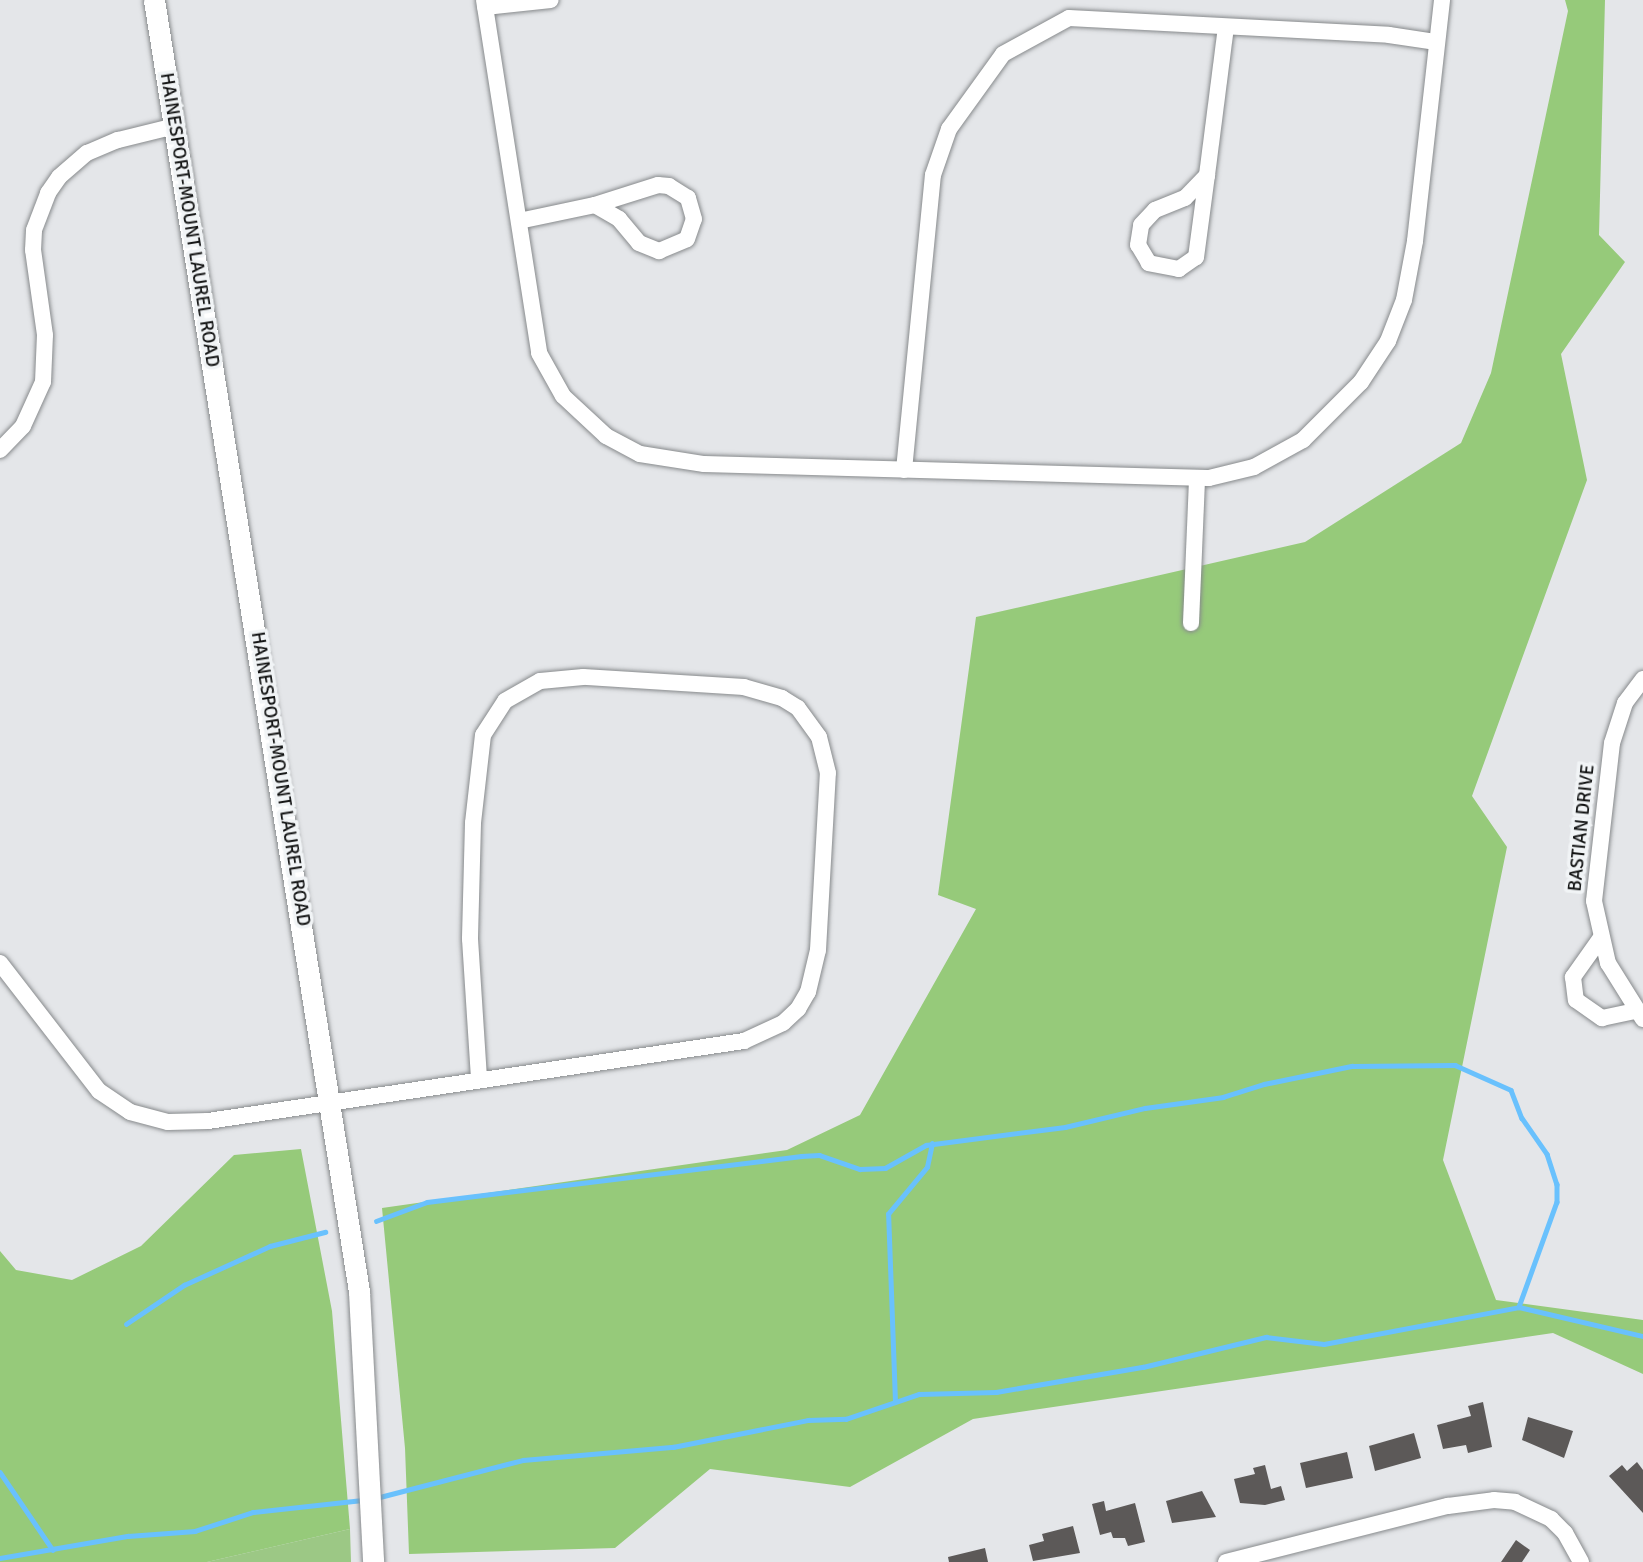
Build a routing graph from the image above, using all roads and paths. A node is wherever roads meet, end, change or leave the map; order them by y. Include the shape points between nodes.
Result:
1 (154, 0) edge
2 (551, 0) edge
3 (1441, 0) edge
4 (484, 4) edge
5 (1226, 27) junction
6 (1436, 42) junction
7 (171, 127) junction
8 (1207, 175) junction
9 (595, 205) junction
10 (519, 221) junction
11 (0, 450) edge
12 (904, 470) junction
13 (1196, 478) junction
14 (1192, 623) dead end
15 (1643, 679) edge
16 (1600, 939) junction
17 (0, 963) edge
18 (1640, 1015) edge
19 (479, 1080) junction
20 (330, 1100) junction
21 (373, 1562) edge
22 (1226, 1562) edge
23 (1581, 1562) edge

1 - 7 main road, HAINESPORT-MOUNT LAUREL ROAD
2 - 4 street
3 - 6 street
4 - 10 street
5 - 6 street
5 - 8 street
5 - 12 street via 1064,19 1003,54 967,100 943,142 928,196 923,306
6 - 13 street via 1409,279 1383,350 1339,408 1295,446 1254,467
7 - 11 street via 88,153 58,177 48,193 34,230 33,250 45,335 43,382 23,426
7 - 20 main road, HAINESPORT-MOUNT LAUREL ROAD
8 - 8 street via 1185,198 1155,210 1141,225 1138,245 1149,263 1168,271 1196,257
9 - 9 street via 619,219 639,243 659,251 669,251 687,239 694,219 688,198 669,186 658,185
9 - 10 street
10 - 12 street via 541,360 563,396 606,436 635,453 670,460
12 - 13 street
13 - 14 street
15 - 16 street, BASTIAN DRIVE via 1625,703 1612,743 1594,901
16 - 18 street, BASTIAN DRIVE via 1617,984
16 - 18 street via 1573,977 1576,1000 1602,1018
17 - 20 street via 86,1077 130,1112 189,1123
19 - 19 street via 722,1046 765,1033 798,1009 808,992 818,950 829,793 819,737 798,708 782,698 744,687 560,677 521,689 492,716 479,754 470,894
19 - 20 street
20 - 21 main road, HAINESPORT-MOUNT LAUREL ROAD via 359,1292
22 - 23 street via 1448,1506 1494,1500 1515,1502 1551,1519

